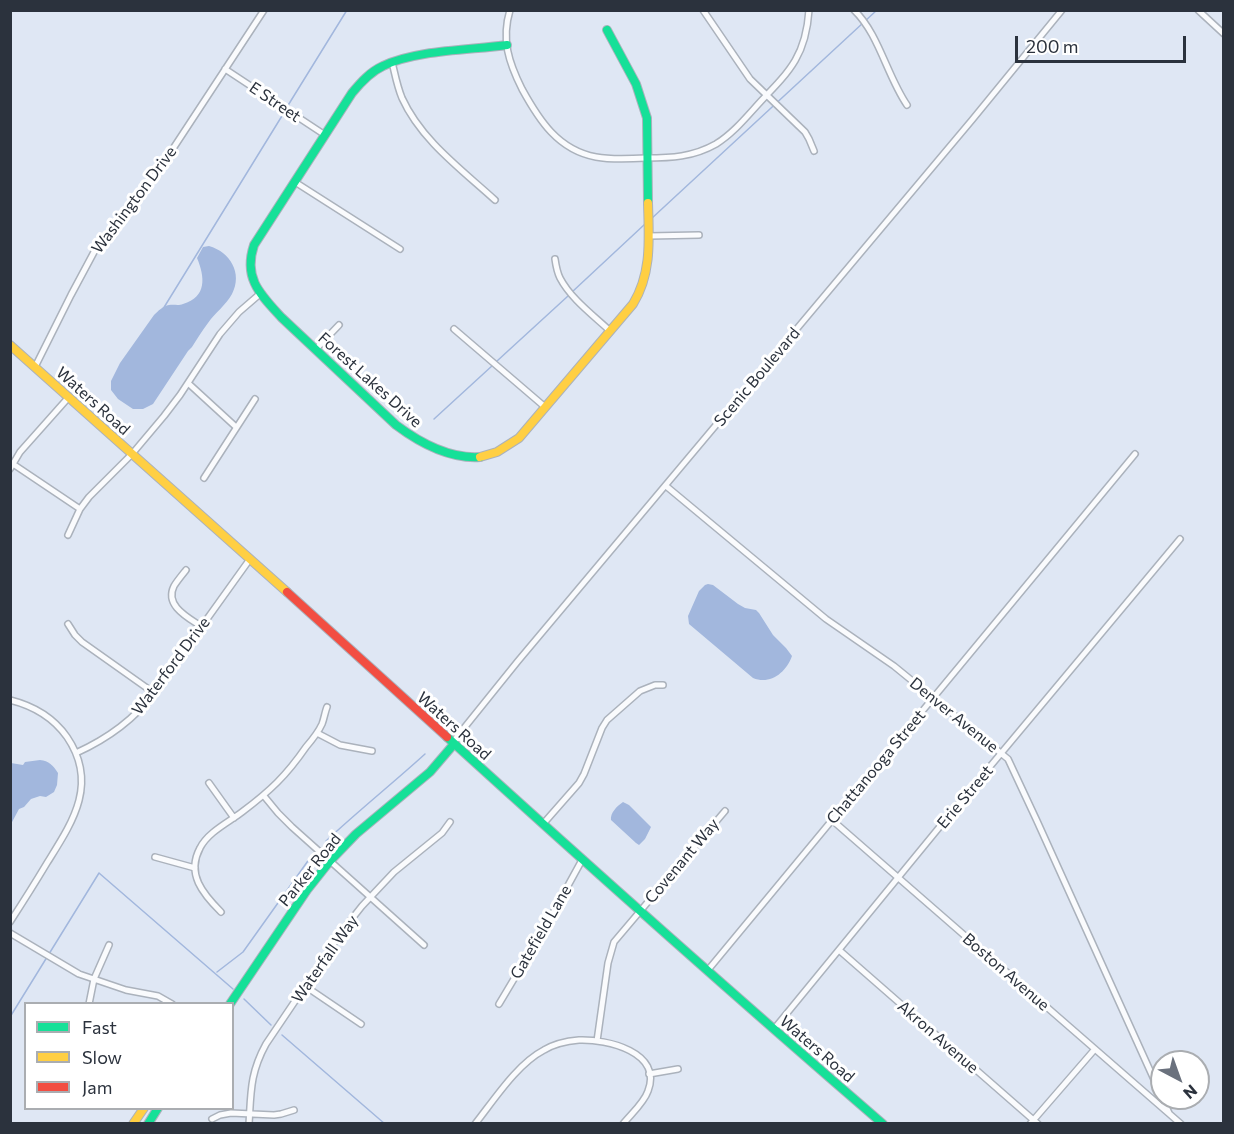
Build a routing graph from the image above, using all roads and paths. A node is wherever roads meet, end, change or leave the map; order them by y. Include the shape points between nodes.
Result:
1 (264, 10) edge
2 (510, 10) edge
3 (704, 10) edge
4 (809, 10) edge
5 (854, 10) edge
6 (1062, 10) edge
7 (1198, 10) edge
8 (607, 30) dead end
9 (1224, 34) edge
10 (507, 45) junction
11 (392, 62) junction
12 (225, 69) junction
13 (767, 95) junction
14 (907, 105) dead end
15 (325, 135) junction
16 (814, 151) dead end
17 (647, 158) junction
18 (295, 182) junction
19 (495, 200) dead end
20 (649, 236) junction
21 (699, 236) dead end
22 (400, 249) dead end
23 (555, 259) dead end
24 (261, 293) junction
25 (339, 325) dead end
26 (454, 329) dead end
27 (610, 331) junction
28 (10, 345) edge
29 (316, 350) junction
30 (35, 367) junction
31 (188, 382) junction
32 (68, 398) junction
33 (255, 399) dead end
34 (545, 407) junction
35 (236, 427) junction
36 (132, 454) junction
37 (1135, 454) dead end
38 (12, 466) edge
39 (204, 478) dead end
40 (666, 486) junction
41 (80, 509) junction
42 (68, 535) dead end
43 (1180, 539) dead end
44 (250, 559) junction
45 (186, 570) dead end
46 (69, 624) dead end
47 (202, 627) junction
48 (663, 685) dead end
49 (154, 693) junction
50 (933, 699) junction
51 (10, 700) edge
52 (327, 707) dead end
53 (317, 733) junction
54 (454, 744) junction
55 (372, 751) dead end
56 (76, 753) junction
57 (1001, 753) junction
58 (209, 783) dead end
59 (264, 796) junction
60 (724, 811) dead end
61 (234, 818) junction
62 (832, 820) junction
63 (450, 822) dead end
64 (543, 824) junction
65 (155, 857) dead end
66 (582, 860) junction
67 (330, 861) junction
68 (195, 868) junction
69 (898, 878) junction
70 (370, 897) junction
71 (640, 911) junction
72 (220, 912) dead end
73 (10, 922) edge
74 (10, 933) edge
75 (109, 945) dead end
76 (424, 945) dead end
77 (839, 950) junction
78 (708, 970) junction
79 (94, 979) junction
80 (305, 986) junction
81 (89, 1002) edge
82 (168, 1002) edge
83 (231, 1002) edge
84 (499, 1004) dead end
85 (361, 1024) dead end
86 (774, 1029) junction
87 (597, 1041) junction
88 (1095, 1049) junction
89 (678, 1069) dead end
90 (1150, 1071) edge
91 (649, 1074) junction
92 (143, 1110) edge
93 (157, 1110) edge
94 (294, 1110) dead end
95 (1167, 1110) edge
96 (249, 1114) junction
97 (1169, 1114) junction
98 (212, 1119) dead end
99 (1034, 1122) edge
100 (133, 1124) edge
101 (148, 1124) edge
102 (249, 1124) edge
103 (475, 1124) edge
104 (623, 1124) edge
105 (883, 1124) edge
106 (1181, 1124) edge

1 - 12 street, Washington Drive
2 - 10 street
3 - 13 street via 750,79
4 - 13 street via 798,56
5 - 14 street via 869,27
6 - 40 street, Scenic Boulevard
7 - 9 street
8 - 17 street, Forest Lakes Drive via 645,105
10 - 11 street, Forest Lakes Drive
10 - 17 street via 512,68 534,111 564,144 596,157
11 - 15 street, Forest Lakes Drive via 359,84
11 - 19 street via 402,98 418,126
12 - 15 street, E Street
12 - 30 street, Washington Drive via 141,195 101,239
13 - 16 street via 807,135
13 - 17 street via 727,136 703,151 680,157
15 - 18 street, Forest Lakes Drive
17 - 20 street, Forest Lakes Drive
18 - 22 street
18 - 24 street, Forest Lakes Drive via 251,251 249,271
20 - 21 street
20 - 27 street, Forest Lakes Drive via 645,281 634,304
23 - 27 street via 562,280
24 - 29 street, Forest Lakes Drive
24 - 31 street via 226,326
25 - 29 street
26 - 34 street
27 - 34 street, Forest Lakes Drive
28 - 30 street, Waters Road
29 - 34 street, Forest Lakes Drive via 409,435 457,456 481,457 500,451 519,438
30 - 32 street, Waters Road
31 - 35 street
31 - 36 street
32 - 36 street, Waters Road
32 - 38 street
33 - 35 street
35 - 39 street
36 - 41 street
36 - 44 street, Waters Road
37 - 50 street, Chattanooga Street
38 - 41 street
40 - 50 street, Denver Avenue via 826,620 894,666
40 - 54 street, Scenic Boulevard
41 - 42 street
43 - 57 street, Erie Street
44 - 47 street, Waterford Drive
44 - 54 street, Waters Road
45 - 47 street via 173,590 173,601
46 - 49 street via 82,642
47 - 49 street, Waterford Drive
48 - 64 street via 640,691 607,720 579,783
49 - 56 street, Waterford Drive via 124,725
50 - 57 street, Denver Avenue
50 - 62 street, Chattanooga Street
51 - 56 street via 33,707 50,718
52 - 53 street
53 - 55 street via 340,745
53 - 59 street
54 - 64 street, Waters Road
54 - 67 street, Parker Road via 430,772
56 - 73 street via 81,781 78,806 69,828
57 - 69 street, Erie Street
57 - 90 street, Denver Avenue via 1037,821
58 - 61 street
59 - 61 street
59 - 67 street
60 - 71 street, Covenant Way
61 - 68 street via 200,848
62 - 69 street, Boston Avenue
62 - 78 street, Chattanooga Street
63 - 70 street, Waterfall Way
64 - 66 street, Waters Road
65 - 68 street
66 - 71 street, Waters Road
66 - 84 street, Gatefield Lane
67 - 70 street
67 - 83 street, Parker Road
68 - 72 street via 204,894
69 - 77 street, Erie Street
69 - 88 street, Boston Avenue
70 - 76 street
70 - 80 street, Waterfall Way
71 - 78 street, Waters Road
71 - 87 street, Covenant Way via 611,948
74 - 79 street
75 - 79 street
77 - 86 street, Erie Street
77 - 99 street, Akron Avenue
78 - 86 street, Waters Road
79 - 81 street
79 - 82 street
80 - 85 street
80 - 96 street, Waterfall Way via 258,1057
86 - 105 street, Waters Road
87 - 91 street via 621,1046 638,1055
87 - 103 street via 563,1042 545,1049 520,1067
88 - 97 street, Boston Avenue
88 - 99 street
89 - 91 street
91 - 104 street via 644,1099
92 - 100 street
93 - 101 street
94 - 96 street via 274,1115
95 - 97 street, Denver Avenue
96 - 98 street via 228,1113
96 - 102 street, Waterfall Way
97 - 106 street, Boston Avenue

